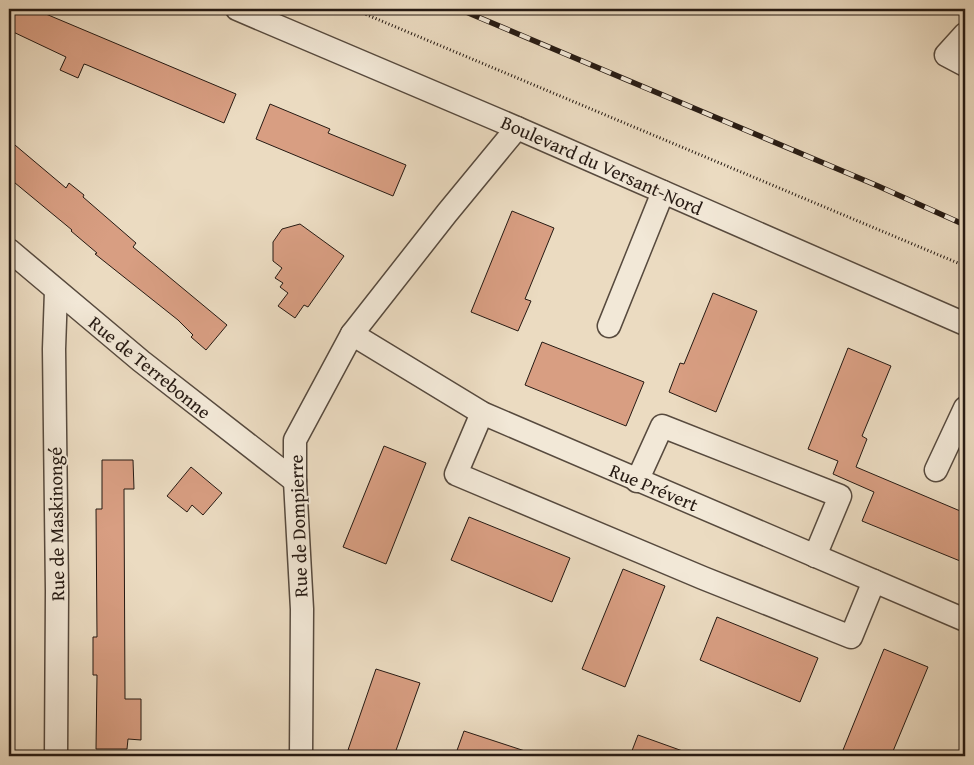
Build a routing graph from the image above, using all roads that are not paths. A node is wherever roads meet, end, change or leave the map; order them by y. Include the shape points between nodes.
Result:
1 (237, 9) edge
2 (965, 34) edge
3 (965, 65) edge
4 (517, 128) junction
5 (662, 192) junction
6 (9, 250) edge
7 (56, 291) junction
8 (965, 324) edge
9 (609, 326) dead end
10 (352, 334) junction
11 (965, 408) edge
12 (482, 413) junction
13 (936, 470) dead end
14 (637, 480) junction
15 (295, 481) junction
16 (815, 556) junction
17 (874, 581) junction
18 (965, 620) edge
19 (56, 756) edge
20 (301, 756) edge

1 - 4 street, Boulevard du Versant-Nord
2 - 3 street via 946,55
4 - 5 street, Boulevard du Versant-Nord
4 - 10 street, Rue de Dompierre
5 - 8 street, Boulevard du Versant-Nord
5 - 9 street
6 - 7 street, Rue de Terrebonne
7 - 15 street, Rue de Terrebonne
7 - 19 street, Rue de Maskinongé
10 - 12 street, Rue Prévert
10 - 15 street, Rue de Dompierre via 296,440
11 - 13 street
12 - 14 street, Rue Prévert
12 - 17 street via 456,474 851,637
14 - 16 street, Rue Prévert
14 - 16 street via 662,426 840,496
15 - 20 street, Rue de Dompierre via 302,609
16 - 17 street, Rue Prévert
17 - 18 street, Rue Prévert

